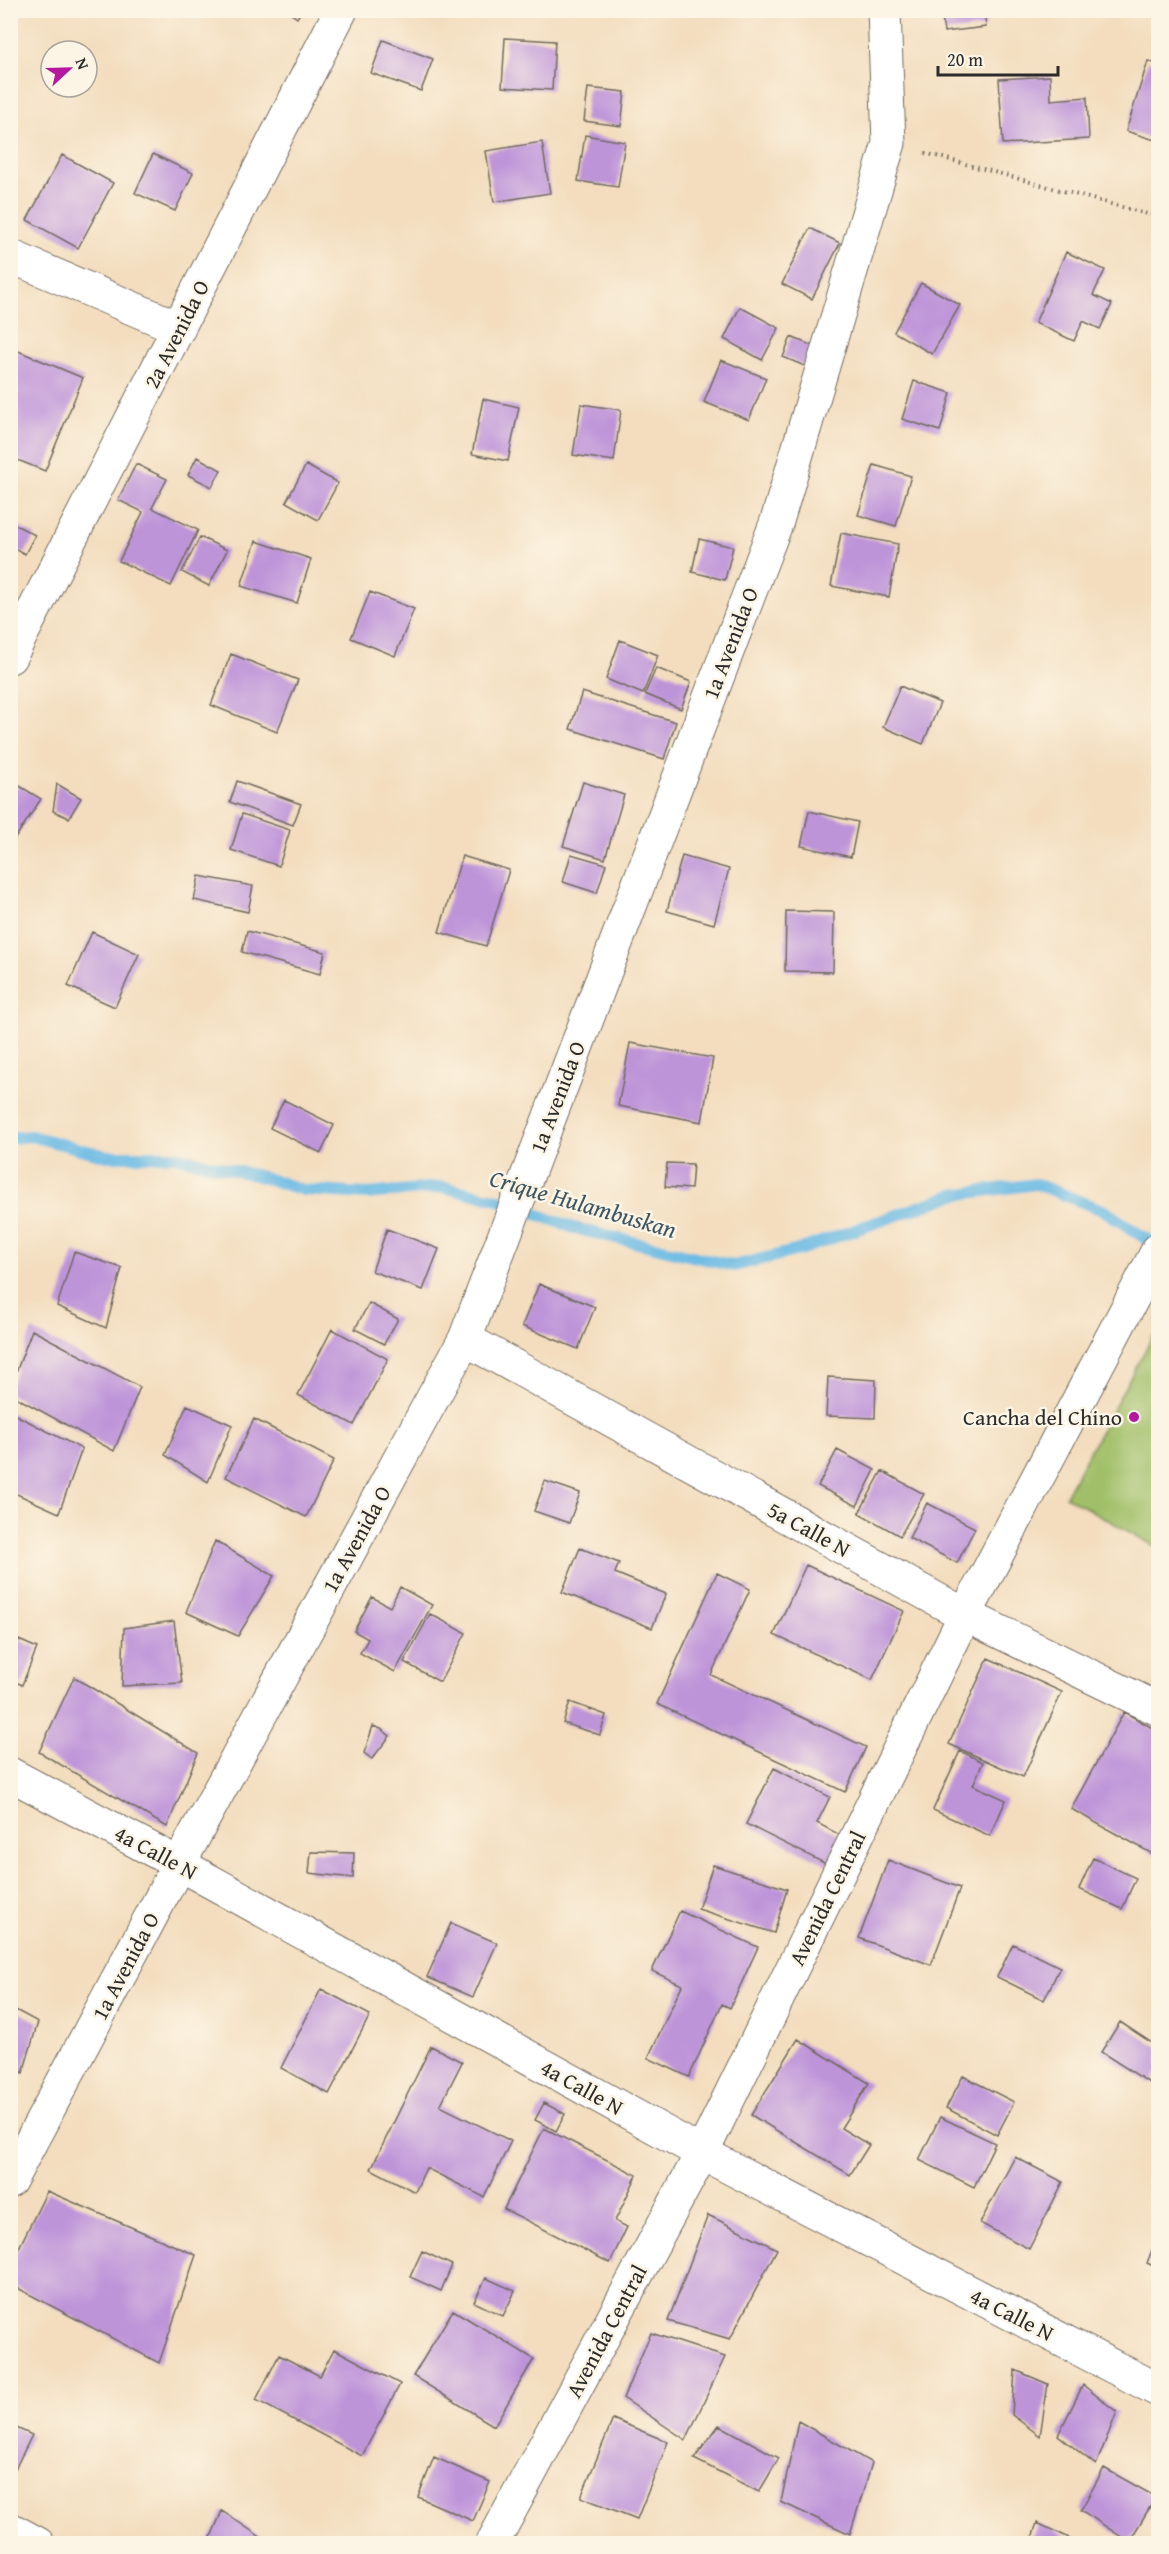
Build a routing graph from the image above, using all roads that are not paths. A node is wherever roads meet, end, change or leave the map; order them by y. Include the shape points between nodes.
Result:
1 (341, 10) edge
2 (884, 10) edge
3 (10, 256) edge
4 (179, 328) junction
5 (10, 657) edge
6 (1158, 1250) edge
7 (465, 1339) junction
8 (965, 1615) junction
9 (1158, 1709) edge
10 (10, 1774) edge
11 (179, 1864) junction
12 (702, 2153) junction
13 (10, 2181) edge
14 (1158, 2390) edge
15 (10, 2529) edge
16 (38, 2544) edge
17 (492, 2544) edge

1 - 4 street, 2a Avenida O
2 - 7 street, 1a Avenida O via 889,144 777,521
3 - 4 street
4 - 5 street, 2a Avenida O
6 - 8 street, Avenida Central
7 - 8 street, 5a Calle N
7 - 11 street, 1a Avenida O
8 - 9 street, 5a Calle N
8 - 12 street, Avenida Central
10 - 11 street, 4a Calle N
11 - 12 street, 4a Calle N
11 - 13 street, 1a Avenida O
12 - 14 street, 4a Calle N
12 - 17 street, Avenida Central
15 - 16 street

